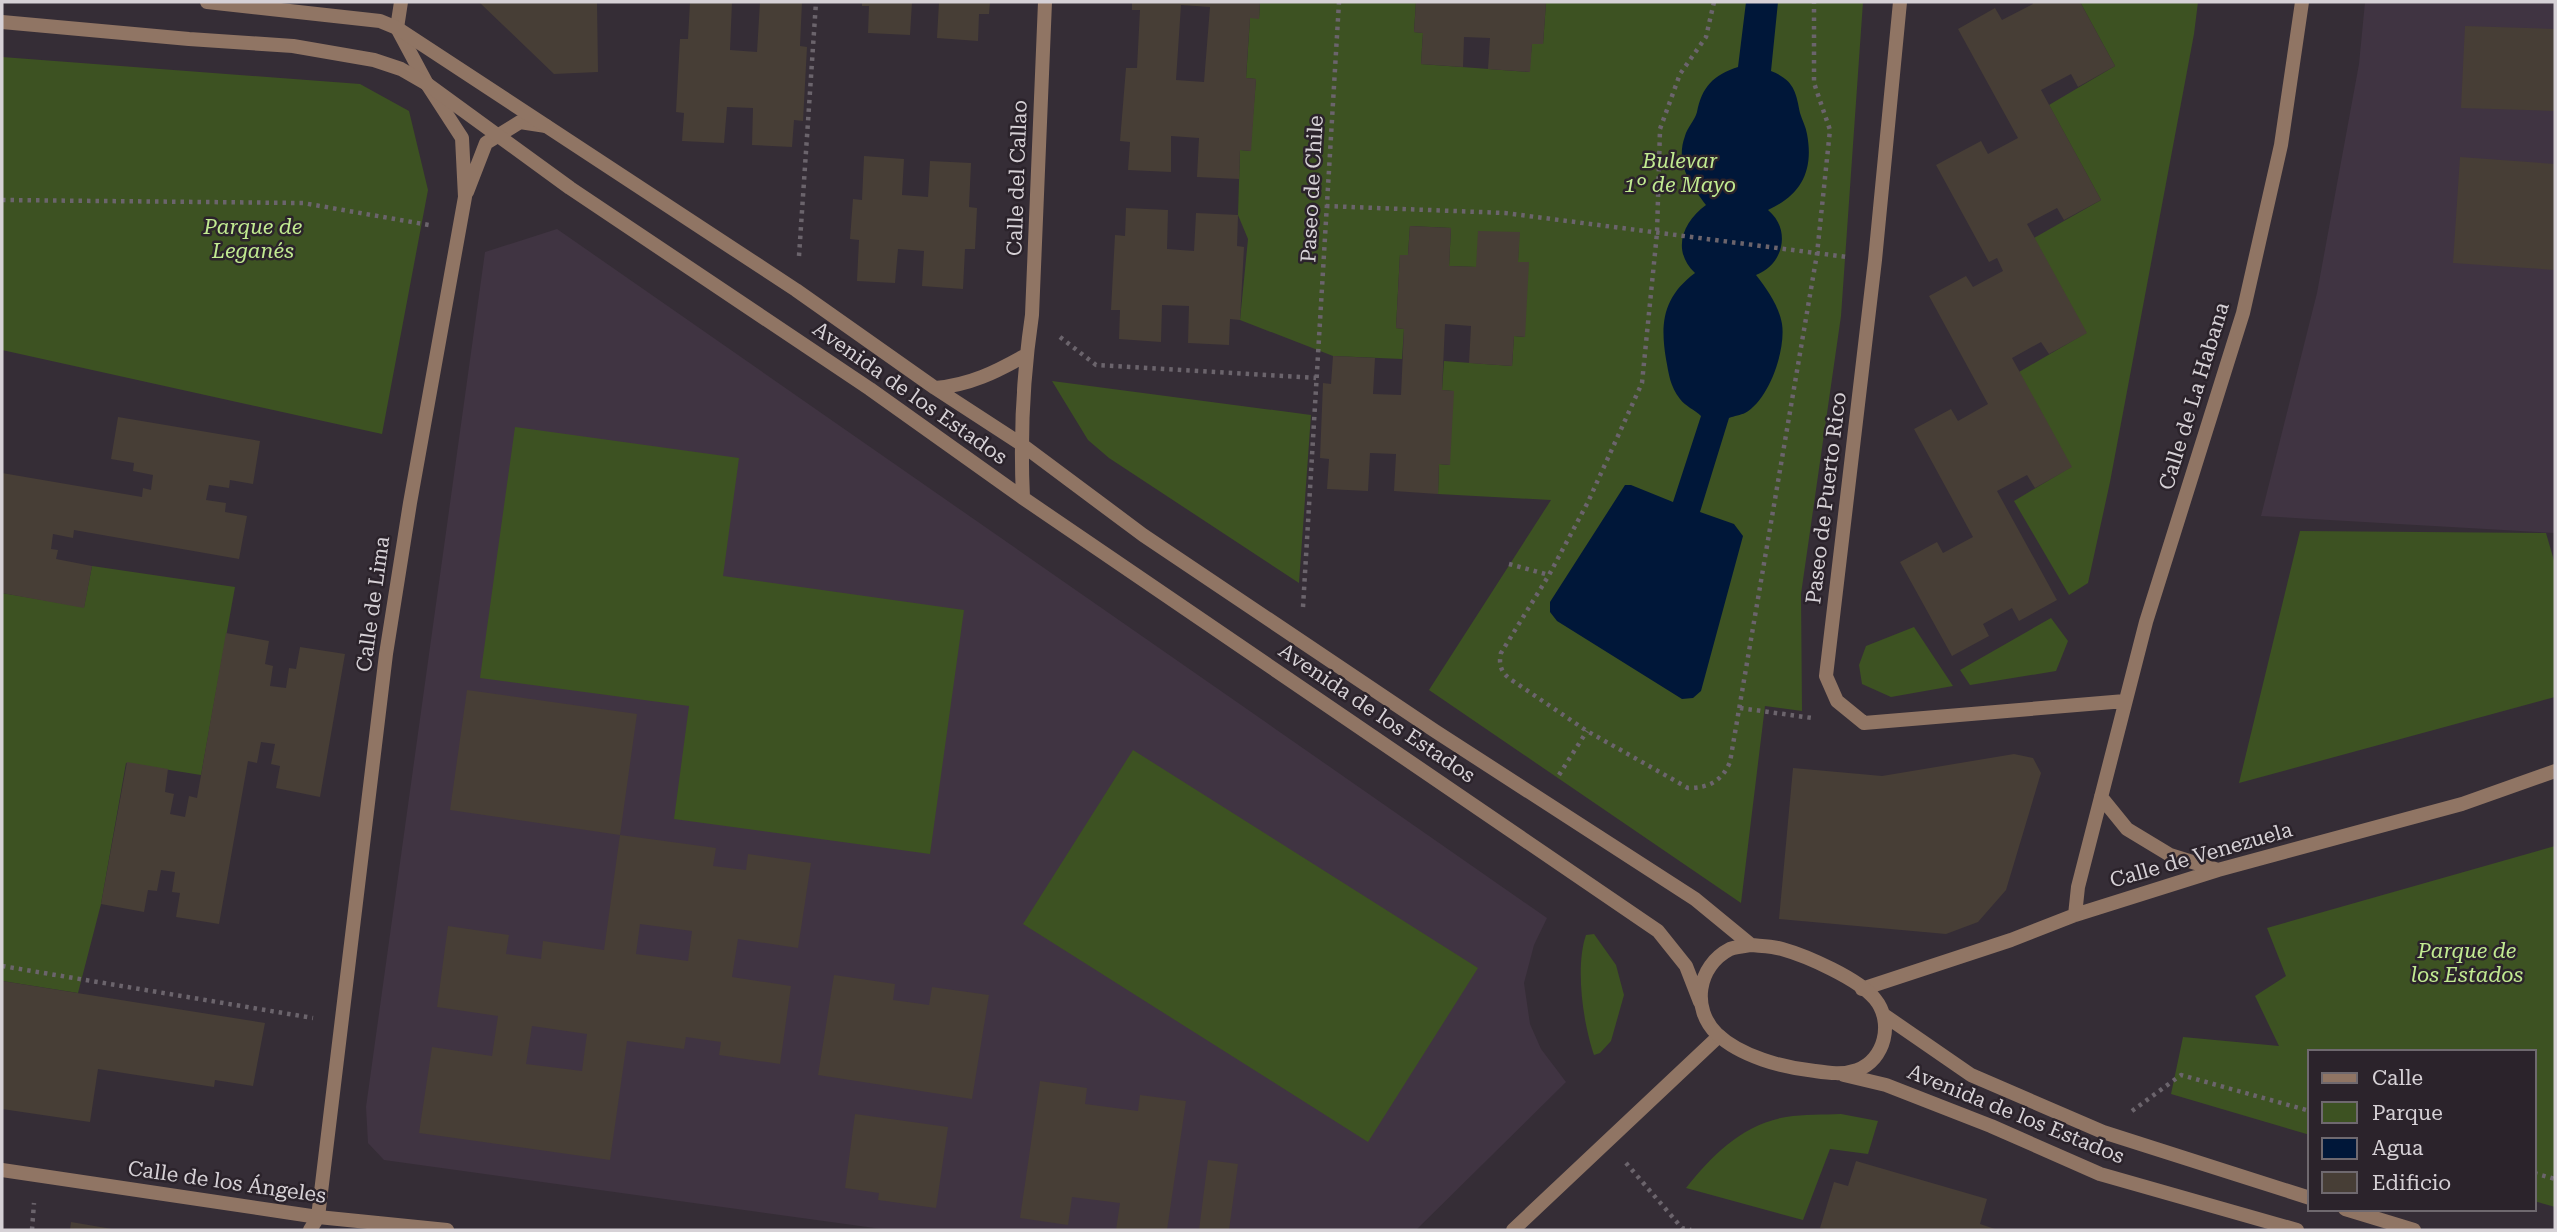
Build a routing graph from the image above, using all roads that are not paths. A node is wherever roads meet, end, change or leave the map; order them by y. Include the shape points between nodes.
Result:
1 (207, 2) edge
2 (401, 2) edge
3 (1045, 2) edge
4 (1900, 2) edge
5 (2302, 2) edge
6 (2, 22) edge
7 (397, 28) junction
8 (427, 84) junction
9 (549, 126) junction
10 (497, 135) junction
11 (465, 197) junction
12 (1026, 355) junction
13 (935, 388) junction
14 (1021, 444) junction
15 (1023, 498) junction
16 (2125, 701) junction
17 (2555, 771) edge
18 (2101, 797) junction
19 (2218, 870) junction
20 (2075, 915) junction
21 (1751, 945) junction
22 (1863, 989) junction
23 (1700, 1002) junction
24 (1884, 1015) junction
25 (1718, 1036) junction
26 (1839, 1074) junction
27 (2, 1170) edge
28 (2308, 1197) edge
29 (2352, 1211) edge
30 (318, 1217) junction
31 (310, 1230) edge
32 (447, 1230) edge
33 (1513, 1230) edge
34 (2297, 1230) edge
35 (2414, 1230) edge

1 - 7 street, Avenida de los Estados via 380,21
2 - 7 street
3 - 12 street, Calle del Callao via 1032,315
4 - 16 street, Paseo de Puerto Rico via 1826,676 1836,701 1864,723
5 - 16 street, Calle de La Habana via 2281,145 2243,313
6 - 8 street, Avenida de los Estados via 293,46 374,60
7 - 8 street, Calle de Lima
7 - 9 street, Avenida de los Estados
8 - 10 street, Avenida de los Estados
8 - 11 street, Calle de Lima via 462,138
9 - 10 street via 520,122
9 - 13 street, Avenida de los Estados
10 - 11 street via 486,143
10 - 15 street, Avenida de los Estados
11 - 30 street, Calle de Lima via 386,654
12 - 13 street via 978,380
12 - 14 street, Calle del Callao
13 - 14 street, Avenida de los Estados
14 - 15 street, Calle del Callao
14 - 21 street, Avenida de los Estados via 1143,535 1695,899
15 - 23 street, Avenida de los Estados via 1658,931 1686,966
16 - 18 street, Calle de La Habana
17 - 19 street, Calle de Venezuela via 2462,804
18 - 19 street via 2127,829 2170,855
18 - 20 street, Calle de La Habana
19 - 20 street, Calle de Venezuela
20 - 22 street, Calle de Venezuela
21 - 22 street via 1781,948 1812,960
21 - 23 street via 1731,949 1714,961 1703,979
22 - 24 street via 1875,998
23 - 25 street via 1704,1020
24 - 26 street via 1878,1055 1857,1070
24 - 28 street, Avenida de los Estados via 1971,1074 2103,1132
25 - 26 street via 1764,1059 1801,1070
25 - 33 street
26 - 34 street, Avenida de los Estados via 1886,1085 2100,1174
27 - 30 street, Calle de los Ángeles
29 - 35 street
30 - 31 street, Calle de Lima
30 - 32 street, Calle de los Ángeles

